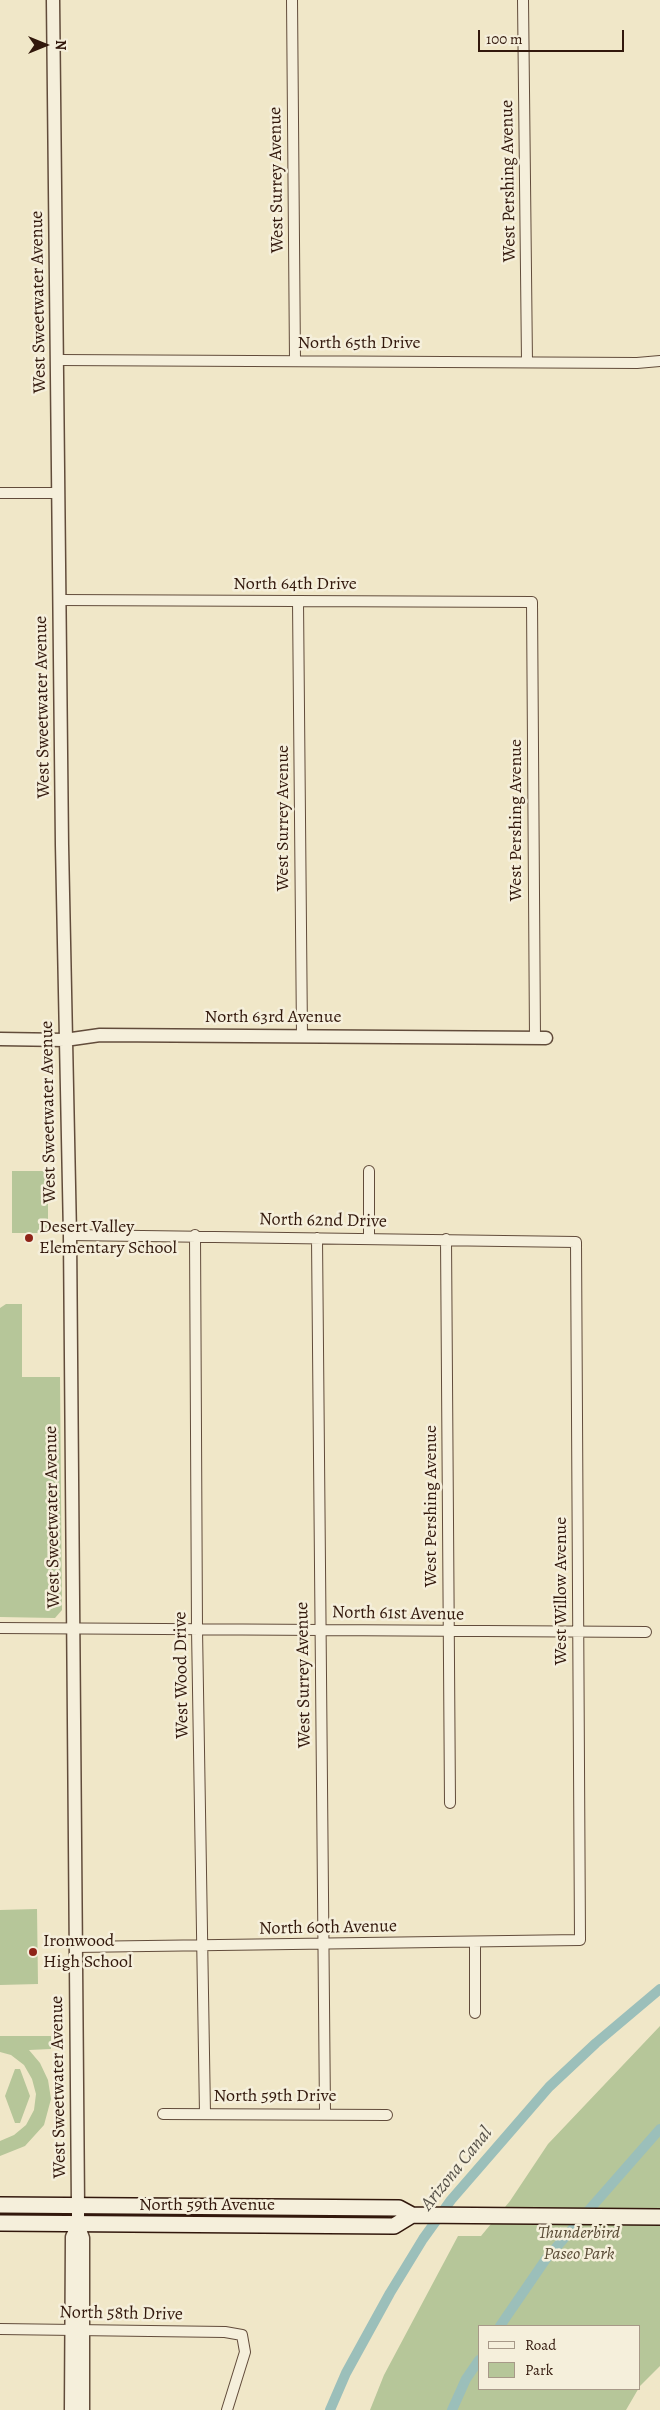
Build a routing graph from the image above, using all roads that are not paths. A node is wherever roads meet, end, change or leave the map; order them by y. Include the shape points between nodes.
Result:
1 (54, 0) edge
2 (292, 0) edge
3 (523, 0) edge
4 (58, 360) junction
5 (295, 360) junction
6 (660, 361) edge
7 (527, 362) junction
8 (58, 493) junction
9 (0, 494) edge
10 (59, 600) junction
11 (298, 601) junction
12 (532, 602) joint
13 (302, 1036) junction
14 (540, 1038) joint
15 (0, 1039) edge
16 (65, 1040) junction
17 (369, 1171) dead end
18 (70, 1236) junction
19 (195, 1236) junction
20 (317, 1238) junction
21 (369, 1238) junction
22 (446, 1239) junction
23 (576, 1242) joint
24 (0, 1628) edge
25 (72, 1628) junction
26 (198, 1629) junction
27 (320, 1629) junction
28 (449, 1631) junction
29 (578, 1632) junction
30 (646, 1632) dead end
31 (450, 1803) dead end
32 (580, 1940) joint
33 (475, 1942) junction
34 (324, 1945) junction
35 (203, 1946) junction
36 (75, 1947) junction
37 (475, 2014) dead end
38 (325, 2113) junction
39 (163, 2114) dead end
40 (206, 2114) junction
41 (387, 2115) dead end
42 (0, 2206) edge
43 (78, 2206) junction
44 (412, 2215) junction
45 (660, 2217) edge
46 (0, 2223) edge
47 (78, 2224) junction
48 (0, 2329) edge
49 (70, 2330) junction
50 (83, 2330) junction
51 (71, 2410) edge
52 (83, 2410) edge
53 (227, 2410) edge

1 - 4 street, West Sweetwater Avenue
2 - 5 street, West Surrey Avenue
3 - 7 street, West Pershing Avenue
4 - 5 street, North 65th Drive
4 - 8 street, West Sweetwater Avenue
5 - 7 street, North 65th Drive
6 - 7 street, North 65th Drive
8 - 9 street
8 - 10 street, West Sweetwater Avenue
10 - 11 street, North 64th Drive
10 - 16 street, West Sweetwater Avenue
11 - 12 street, North 64th Drive
11 - 13 street, West Surrey Avenue
12 - 14 street, West Pershing Avenue
13 - 14 street, North 63rd Avenue
13 - 16 street, North 63rd Avenue via 100,1035
15 - 16 street, North 63rd Avenue
16 - 18 street, West Sweetwater Avenue
17 - 21 street
18 - 19 street, North 62nd Drive
18 - 25 street, West Sweetwater Avenue
19 - 20 street, North 62nd Drive
19 - 26 street, West Wood Drive
20 - 21 street, North 62nd Drive
20 - 27 street, West Surrey Avenue
21 - 22 street, North 62nd Drive
22 - 23 street, North 62nd Drive
22 - 28 street, West Pershing Avenue
23 - 29 street, West Willow Avenue
24 - 25 street, North 61st Avenue
25 - 26 street, North 61st Avenue
25 - 36 street, West Sweetwater Avenue
26 - 27 street, North 61st Avenue
26 - 35 street, West Wood Drive
27 - 28 street, North 61st Avenue
27 - 34 street, West Surrey Avenue
28 - 29 street, North 61st Avenue
28 - 31 street, West Pershing Avenue
29 - 30 street, North 61st Avenue
29 - 32 street, West Willow Avenue
32 - 33 street, North 60th Avenue
33 - 34 street, North 60th Avenue
33 - 37 street
34 - 35 street, North 60th Avenue
34 - 38 street, West Surrey Avenue
35 - 36 street, North 60th Avenue
35 - 40 street, West Wood Drive
36 - 43 street, West Sweetwater Avenue
38 - 40 street, North 59th Drive
38 - 41 street, North 59th Drive
39 - 40 street, North 59th Drive
42 - 43 main road, North 59th Avenue
43 - 44 main road, North 59th Avenue via 399,2208
43 - 47 street, West Sweetwater Avenue
44 - 45 main road, North 59th Avenue
44 - 47 main road, North 59th Avenue via 394,2226
46 - 47 main road, North 59th Avenue
47 - 49 street via 72,2237
47 - 50 street via 83,2238
48 - 49 street, North 58th Drive
49 - 50 street, North 58th Drive
49 - 51 street
50 - 52 street
50 - 53 street, North 58th Drive via 242,2335 245,2352

